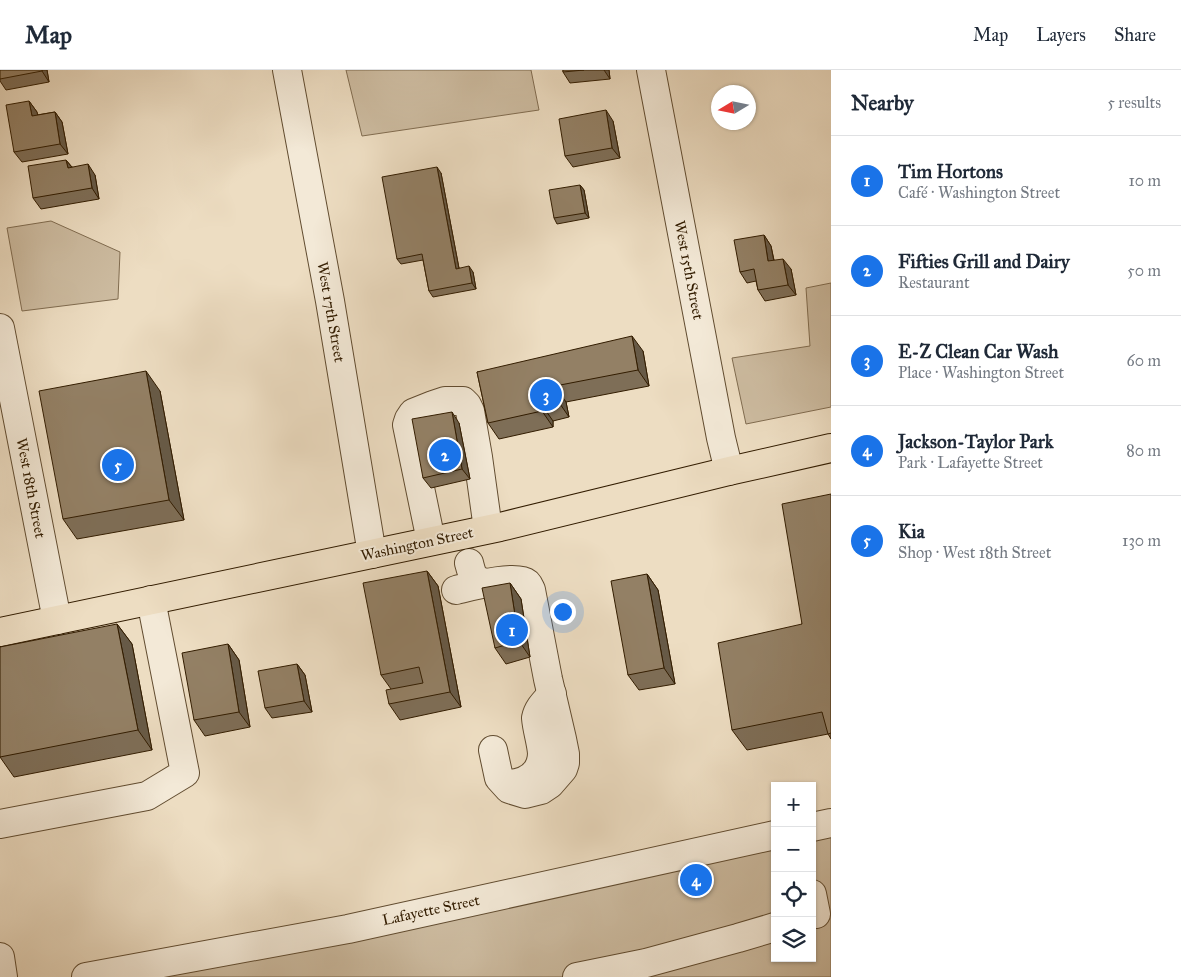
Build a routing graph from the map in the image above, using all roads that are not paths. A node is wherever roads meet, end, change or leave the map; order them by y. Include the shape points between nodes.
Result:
1 (287, 70) edge
2 (651, 70) edge
3 (0, 328) edge
4 (831, 448) edge
5 (728, 471) junction
6 (488, 529) junction
7 (431, 541) junction
8 (372, 554) junction
9 (456, 590) dead end
10 (151, 600) junction
11 (57, 620) junction
12 (0, 632) edge
13 (493, 750) dead end
14 (831, 823) edge
15 (0, 824) edge
16 (816, 826) edge
17 (771, 836) edge
18 (771, 927) edge
19 (206, 955) junction
20 (0, 957) edge
21 (3, 977) edge
22 (86, 977) edge
23 (182, 977) edge
24 (576, 977) edge

1 - 8 street, West 17th Street via 331,306
2 - 5 street, West 15th Street
3 - 11 street, West 18th Street
4 - 5 main road, Washington Street
5 - 6 main road, Washington Street
6 - 7 main road, Washington Street
6 - 7 street via 470,411 463,402 445,401 413,413 408,425
7 - 8 main road, Washington Street
8 - 10 main road, Washington Street
9 - 13 street via 478,573 496,581 526,582 528,585 565,763 550,784 525,794 509,789 499,778
10 - 11 main road, Washington Street
10 - 15 street via 185,773 147,796
11 - 12 main road, Washington Street
14 - 16 street
17 - 19 street, Lafayette Street via 348,929
18 - 24 street via 646,962
19 - 22 street, Lafayette Street
19 - 23 street
20 - 21 street

